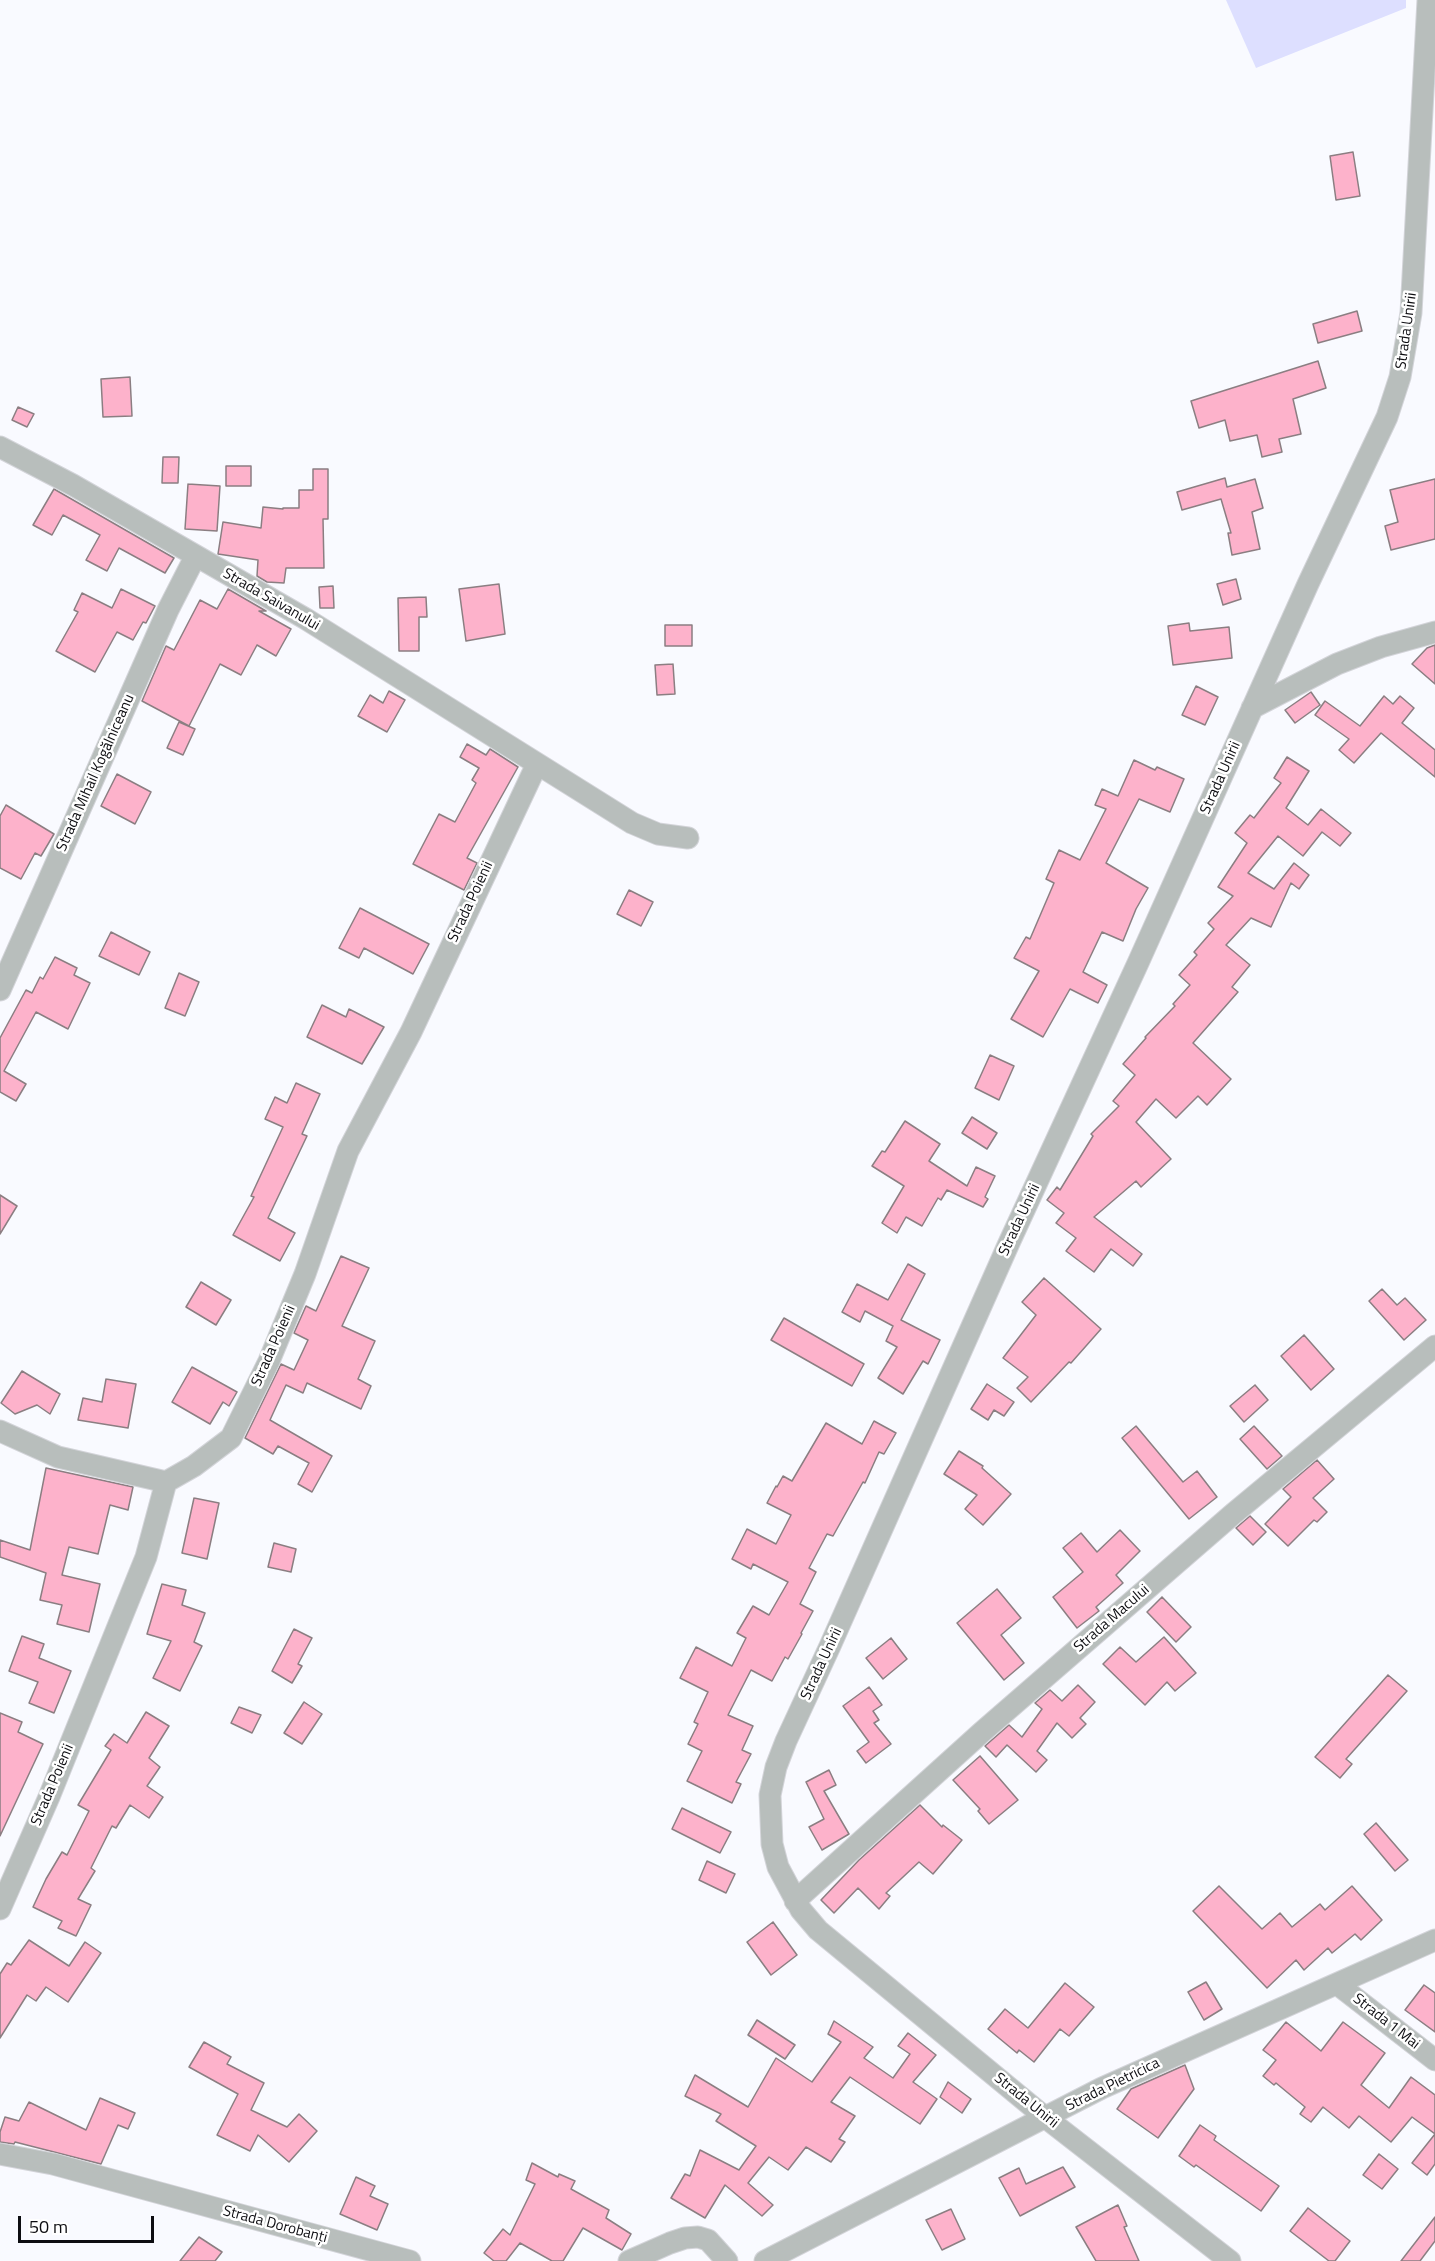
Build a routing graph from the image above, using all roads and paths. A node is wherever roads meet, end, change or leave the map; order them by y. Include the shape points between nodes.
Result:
1 (1428, 0) edge
2 (0, 447) edge
3 (195, 557) junction
4 (1435, 632) edge
5 (1252, 708) junction
6 (537, 764) junction
7 (688, 838) dead end
8 (0, 990) edge
9 (1435, 1346) edge
10 (0, 1431) edge
11 (166, 1482) junction
12 (795, 1901) junction
13 (0, 1909) edge
14 (1435, 1940) edge
15 (1337, 1984) junction
16 (1435, 2060) edge
17 (1046, 2118) junction
18 (0, 2154) edge
19 (410, 2261) edge
20 (629, 2261) edge
21 (727, 2261) edge
22 (765, 2261) edge
23 (1230, 2261) edge

1 - 5 street, Strada Unirii via 1411,313 1400,377 1380,435
2 - 3 street, Strada Saivanului
3 - 6 street, Strada Saivanului via 306,619
3 - 8 street, Strada Mihail Kogălniceanu
4 - 5 street via 1337,664
5 - 12 street, Strada Unirii via 776,1767 770,1795 772,1844 778,1867
6 - 7 street, Strada Saivanului via 632,823 658,834
6 - 11 street, Strada Poienii via 411,1032 348,1151 301,1285 231,1438
9 - 12 street, Strada Macului via 1233,1514
10 - 11 street via 58,1457
11 - 13 street, Strada Poienii via 146,1557
12 - 17 street, Strada Unirii via 818,1930 841,1950
14 - 15 street, Strada Pietricica
15 - 16 street, Strada 1 Mai
15 - 17 street, Strada Pietricica via 1102,2088
17 - 22 street, Strada Pietricica
17 - 23 street, Strada Unirii
18 - 19 street, Strada Dorobanți via 64,2167
20 - 21 street via 670,2243 698,2237 708,2240

